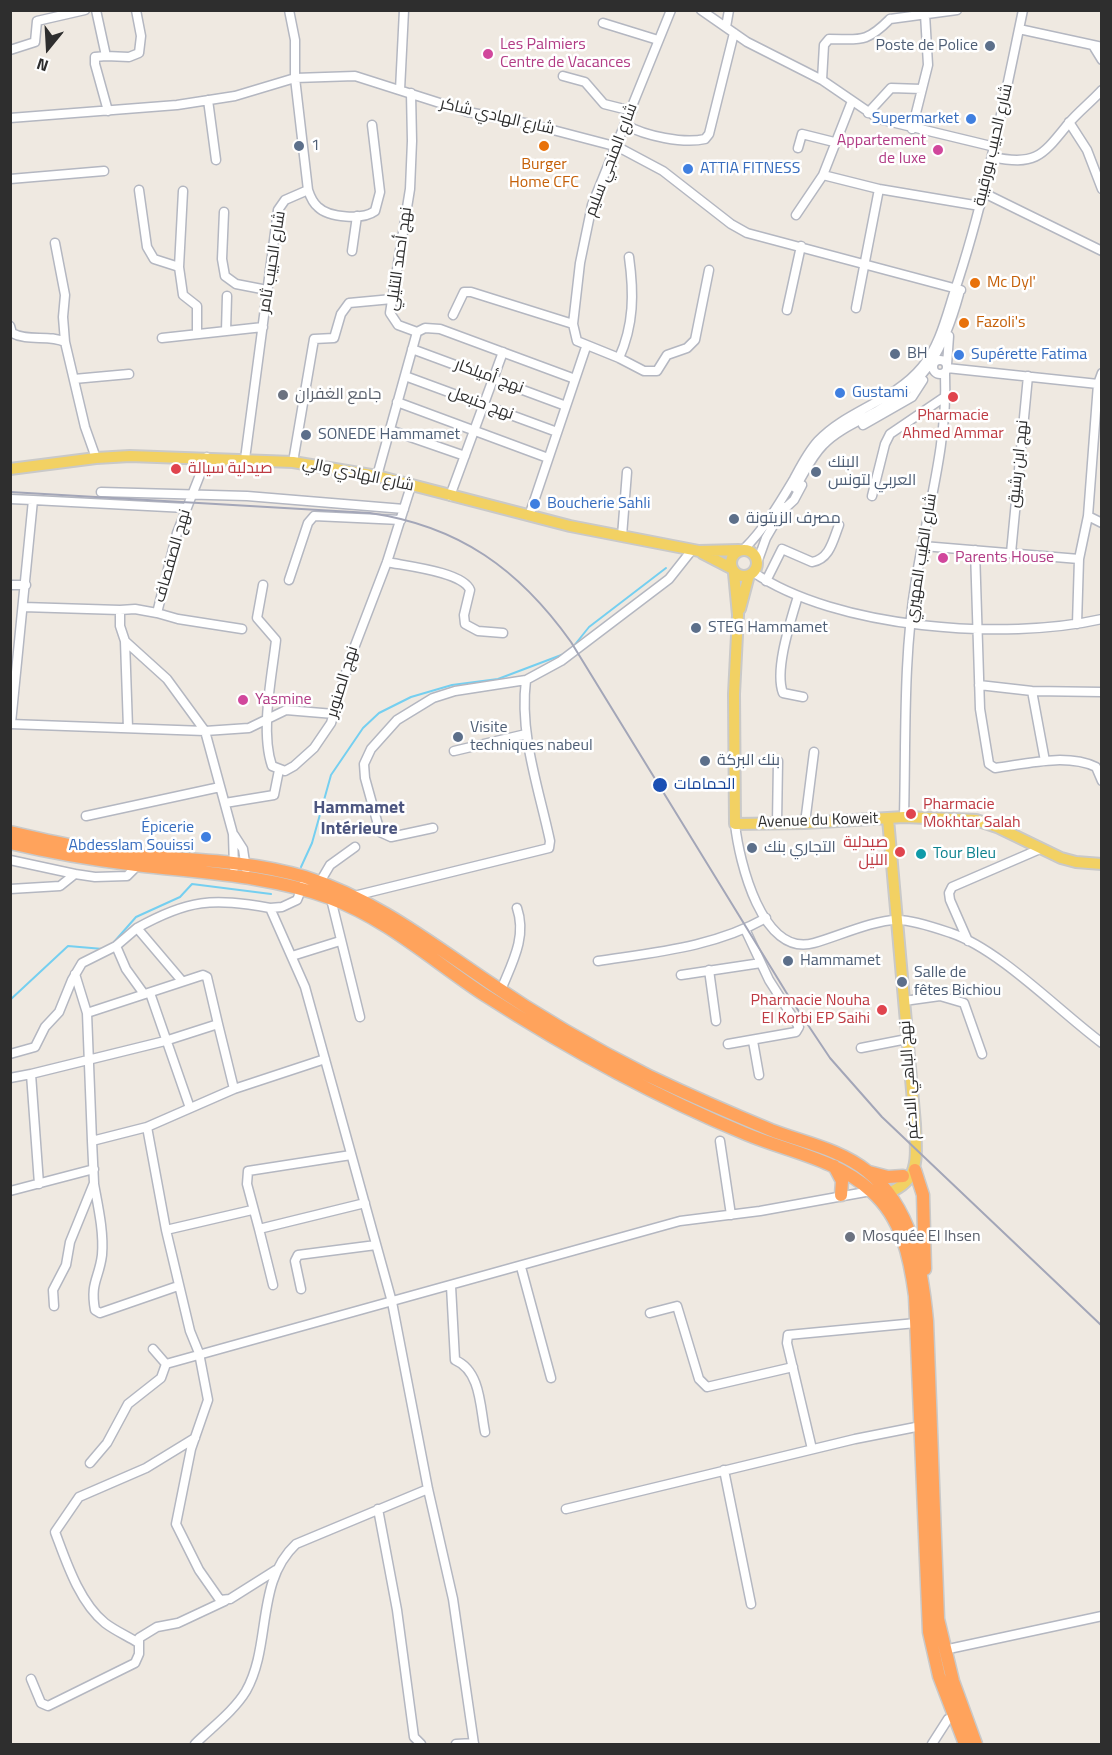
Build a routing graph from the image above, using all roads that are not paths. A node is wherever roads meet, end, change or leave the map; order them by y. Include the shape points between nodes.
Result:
1 (85, 10) edge
2 (96, 10) edge
3 (136, 10) edge
4 (299, 10) edge
5 (404, 10) edge
6 (671, 10) edge
7 (700, 10) edge
8 (729, 10) edge
9 (957, 10) edge
10 (1023, 10) edge
11 (289, 11) edge
12 (920, 13) edge
13 (889, 15) edge
14 (603, 23) dead end
15 (726, 27) junction
16 (1019, 29) junction
17 (734, 33) junction
18 (658, 40) junction
19 (1098, 47) edge
20 (10, 50) edge
21 (106, 56) junction
22 (1101, 60) edge
23 (563, 76) dead end
24 (295, 78) junction
25 (822, 80) junction
26 (922, 89) junction
27 (400, 90) junction
28 (1101, 90) edge
29 (411, 93) junction
30 (208, 100) junction
31 (852, 101) junction
32 (108, 111) junction
33 (632, 111) junction
34 (868, 113) junction
35 (10, 118) edge
36 (1069, 122) junction
37 (372, 125) dead end
38 (626, 125) junction
39 (912, 129) junction
40 (834, 142) junction
41 (618, 147) junction
42 (995, 147) junction
43 (798, 148) dead end
44 (992, 157) junction
45 (216, 160) dead end
46 (104, 171) dead end
47 (823, 175) junction
48 (10, 180) edge
49 (879, 189) junction
50 (1101, 189) edge
51 (139, 190) dead end
52 (308, 190) junction
53 (183, 191) dead end
54 (984, 193) junction
55 (980, 206) junction
56 (224, 212) dead end
57 (796, 215) dead end
58 (357, 216) junction
59 (54, 243) dead end
60 (801, 246) junction
61 (352, 251) dead end
62 (1101, 251) edge
63 (629, 257) dead end
64 (864, 262) junction
65 (179, 267) junction
66 (709, 270) dead end
67 (958, 289) junction
68 (267, 290) junction
69 (227, 296) dead end
70 (392, 299) junction
71 (856, 308) dead end
72 (787, 310) dead end
73 (453, 315) dead end
74 (573, 324) junction
75 (263, 327) junction
76 (949, 329) junction
77 (11, 331) edge
78 (226, 331) junction
79 (417, 332) junction
80 (197, 333) junction
81 (162, 338) dead end
82 (65, 342) junction
83 (586, 347) junction
84 (412, 349) junction
85 (503, 352) junction
86 (619, 358) junction
87 (930, 364) junction
88 (946, 369) junction
89 (1101, 373) edge
90 (129, 374) dead end
91 (405, 376) junction
92 (1028, 376) junction
93 (74, 379) junction
94 (493, 379) junction
95 (575, 379) junction
96 (1098, 384) junction
97 (946, 396) junction
98 (398, 402) junction
99 (483, 405) junction
100 (566, 406) junction
101 (390, 430) junction
102 (474, 430) junction
103 (557, 432) junction
104 (816, 453) junction
105 (465, 456) junction
106 (207, 457) junction
107 (96, 458) junction
108 (548, 458) junction
109 (245, 459) junction
110 (293, 462) junction
111 (10, 469) edge
112 (627, 472) dead end
113 (377, 476) junction
114 (411, 486) junction
115 (101, 492) dead end
116 (191, 495) junction
117 (450, 496) junction
118 (872, 496) dead end
119 (10, 499) edge
120 (33, 500) junction
121 (186, 508) junction
122 (405, 509) junction
123 (528, 516) junction
124 (1088, 516) junction
125 (401, 520) junction
126 (1101, 523) edge
127 (839, 525) dead end
128 (622, 536) junction
129 (922, 546) junction
130 (742, 550) junction
131 (975, 550) junction
132 (695, 551) junction
133 (1011, 553) junction
134 (1079, 558) junction
135 (387, 562) junction
136 (733, 570) junction
137 (753, 570) junction
138 (289, 580) dead end
139 (766, 581) junction
140 (10, 585) edge
141 (26, 585) junction
142 (263, 585) dead end
143 (798, 596) junction
144 (23, 607) junction
145 (120, 610) junction
146 (157, 613) junction
147 (738, 615) junction
148 (1101, 619) edge
149 (911, 623) junction
150 (1077, 624) junction
151 (242, 629) dead end
152 (979, 630) junction
153 (503, 633) dead end
154 (125, 641) junction
155 (526, 680) junction
156 (979, 685) junction
157 (1032, 691) junction
158 (1101, 692) edge
159 (803, 697) dead end
160 (334, 714) junction
161 (268, 717) junction
162 (11, 723) edge
163 (128, 728) junction
164 (205, 732) junction
165 (526, 734) junction
166 (454, 751) dead end
167 (814, 752) dead end
168 (778, 761) dead end
169 (1045, 761) junction
170 (279, 770) junction
171 (1101, 781) edge
172 (220, 787) junction
173 (225, 802) junction
174 (86, 816) dead end
175 (904, 817) junction
176 (888, 819) junction
177 (805, 823) junction
178 (735, 824) junction
179 (777, 824) junction
180 (433, 828) dead end
181 (10, 832) edge
182 (233, 834) junction
183 (10, 843) edge
184 (355, 847) dead end
185 (1040, 849) junction
186 (10, 860) edge
187 (1101, 864) edge
188 (138, 865) junction
189 (240, 869) junction
190 (75, 874) junction
191 (298, 882) junction
192 (320, 882) junction
193 (10, 890) edge
194 (354, 896) junction
195 (332, 898) junction
196 (287, 905) junction
197 (270, 908) junction
198 (517, 908) dead end
199 (766, 918) junction
200 (897, 919) junction
201 (137, 928) junction
202 (745, 929) junction
203 (340, 940) junction
204 (968, 940) junction
205 (116, 946) junction
206 (292, 956) junction
207 (598, 961) dead end
208 (761, 963) junction
209 (709, 970) junction
210 (75, 974) junction
211 (681, 975) dead end
212 (182, 981) junction
213 (501, 990) junction
214 (147, 994) junction
215 (904, 1001) junction
216 (87, 1013) junction
217 (360, 1017) dead end
218 (716, 1021) dead end
219 (218, 1024) junction
220 (907, 1039) junction
221 (165, 1041) junction
222 (753, 1041) junction
223 (1101, 1043) edge
224 (728, 1044) dead end
225 (861, 1048) dead end
226 (10, 1054) edge
227 (982, 1054) dead end
228 (325, 1059) junction
229 (87, 1060) junction
230 (31, 1074) junction
231 (759, 1075) dead end
232 (10, 1078) edge
233 (234, 1089) junction
234 (190, 1108) junction
235 (147, 1127) junction
236 (92, 1141) junction
237 (720, 1141) dead end
238 (351, 1155) junction
239 (833, 1165) junction
240 (915, 1166) junction
241 (93, 1169) junction
242 (867, 1171) junction
243 (903, 1176) junction
244 (94, 1183) junction
245 (39, 1184) junction
246 (10, 1191) edge
247 (876, 1192) junction
248 (842, 1196) junction
249 (365, 1203) junction
250 (252, 1210) junction
251 (732, 1215) junction
252 (259, 1229) junction
253 (166, 1230) junction
254 (376, 1245) junction
255 (521, 1267) junction
256 (273, 1285) dead end
257 (924, 1285) junction
258 (178, 1286) junction
259 (451, 1286) junction
260 (301, 1289) dead end
261 (392, 1302) junction
262 (54, 1306) dead end
263 (650, 1313) dead end
264 (916, 1323) junction
265 (153, 1349) dead end
266 (199, 1353) junction
267 (166, 1364) junction
268 (793, 1367) junction
269 (551, 1378) dead end
270 (921, 1426) junction
271 (485, 1432) dead end
272 (195, 1438) junction
273 (812, 1449) junction
274 (90, 1463) dead end
275 (724, 1470) junction
276 (428, 1489) junction
277 (378, 1509) junction
278 (566, 1509) dead end
279 (276, 1570) junction
280 (225, 1601) junction
281 (751, 1604) dead end
282 (1101, 1616) edge
283 (137, 1642) junction
284 (944, 1650) junction
285 (31, 1679) dead end
286 (959, 1713) junction
287 (195, 1744) edge
288 (421, 1744) edge
289 (456, 1744) edge
290 (474, 1744) edge
291 (932, 1744) edge
292 (965, 1744) edge
293 (976, 1744) edge

1 - 20 street via 37,21 34,42
2 - 21 street
3 - 21 street via 141,36 139,53 129,57
4 - 11 street
5 - 27 street
6 - 18 street, شارع المنجي سليم
7 - 15 street
8 - 15 street
9 - 12 street
10 - 16 street, شارع الحبيب بورقيبة
11 - 24 street via 295,40
12 - 13 street
12 - 26 street via 929,55
13 - 25 street via 879,30 863,39 826,41
14 - 18 street
15 - 17 street
16 - 19 street
16 - 42 street, شارع الحبيب بورقيبة
17 - 25 street
17 - 38 street via 705,139 652,135
18 - 33 street, شارع المنجي سليم
19 - 22 street
21 - 32 street via 94,60
23 - 33 street via 585,82 604,104
24 - 27 street, شارع الهادي شاكر via 355,76
24 - 30 street, شارع الهادي شاكر
24 - 52 street
25 - 31 street
26 - 34 street via 891,88
26 - 39 street
27 - 29 street, شارع الهادي شاكر
28 - 36 street
29 - 41 street, شارع الهادي شاكر via 468,112
29 - 70 street, نهج أحمد التليلي via 410,189
30 - 32 street, شارع الهادي شاكر
30 - 45 street
31 - 34 street
31 - 40 street
32 - 35 street, شارع الهادي شاكر
33 - 38 street, شارع المنجي سليم
34 - 39 street
36 - 44 street via 1039,156 1019,160
36 - 50 street via 1087,150
37 - 58 street via 379,202 372,213
38 - 41 street, شارع المنجي سليم
39 - 42 street
40 - 43 street via 802,134
40 - 47 street
41 - 60 street, شارع الهادي شاكر via 677,181 731,224 765,239
41 - 74 street, شارع المنجي سليم via 592,205
42 - 44 street, شارع الحبيب بورقيبة
44 - 54 street, شارع الحبيب بورقيبة
46 - 48 street
47 - 49 street
47 - 57 street
49 - 55 street
49 - 64 street
51 - 65 street via 149,252 154,258
52 - 58 street via 323,211
52 - 68 street, شارع الحبيب ثامر via 285,200 278,210
53 - 65 street
54 - 55 street, شارع الحبيب بورقيبة
54 - 62 street
55 - 67 street, شارع الحبيب بورقيبة
56 - 68 street via 225,276 236,284
58 - 61 street
59 - 82 street via 65,295
60 - 64 street, شارع الهادي شاكر
60 - 72 street
63 - 86 street via 633,310
64 - 67 street, شارع الهادي شاكر
64 - 71 street
65 - 80 street via 183,295 197,306
66 - 86 street via 697,336 692,344 670,352 653,373
67 - 76 street, شارع الحبيب بورقيبة
67 - 87 street, شارع الحبيب بورقيبة
68 - 75 street, شارع الحبيب ثامر
69 - 78 street
70 - 79 street, نهج أحمد التليلي via 393,321
70 - 110 street via 350,303 334,338 314,339
73 - 74 street via 460,297 471,292
74 - 83 street via 577,341
75 - 78 street
75 - 109 street, شارع الحبيب ثامر
76 - 87 street, شارع الحبيب بورقيبة
76 - 88 street, شارع الحبيب بورقيبة
77 - 82 street
78 - 80 street
79 - 84 street, نهج أحمد التليلي
79 - 85 street via 440,329
80 - 81 street
82 - 93 street
83 - 86 street
83 - 95 street
84 - 91 street, نهج أحمد التليلي
84 - 94 street, نهج أميلكار
85 - 94 street
85 - 95 street
87 - 88 street via 937,374
87 - 104 street, شارع الحبيب بورقيبة via 884,400 838,425
87 - 104 street, شارع الحبيب بورقيبة via 912,397 838,436
88 - 92 street
88 - 97 street, شارع الطيب المهيري
89 - 96 street
90 - 93 street
91 - 98 street, نهج أحمد التليلي
91 - 99 street, نهج حنبعل
92 - 96 street
92 - 133 street, نهج ابن رشيق
93 - 107 street
94 - 99 street
94 - 100 street, نهج أميلكار
95 - 100 street
96 - 124 street
97 - 118 street via 890,434
97 - 129 street, شارع الطيب المهيري via 940,454
98 - 101 street, نهج أحمد التليلي
98 - 102 street
99 - 102 street
99 - 103 street, نهج حنبعل
100 - 103 street
101 - 105 street
101 - 113 street, نهج أحمد التليلي
102 - 105 street
102 - 108 street
103 - 108 street
104 - 130 street, شارع الحبيب بورقيبة via 769,520
104 - 137 street, شارع الحبيب بورقيبة via 794,500 781,512 766,538
105 - 117 street
106 - 107 main road, شارع الهادي والي
106 - 109 main road, شارع الهادي والي
106 - 116 street, نهج الصفصاف
107 - 111 main road, شارع الهادي والي
108 - 123 street
109 - 110 main road, شارع الهادي والي
110 - 113 main road, شارع الهادي والي
112 - 128 street
113 - 114 main road, شارع الهادي والي
114 - 117 main road, شارع الهادي والي
114 - 122 street, نهج الصنوبر
115 - 116 street
116 - 121 street, نهج الصفصاف
116 - 122 street via 316,500
117 - 123 main road, شارع الهادي والي
119 - 120 street
120 - 121 street
120 - 141 street
121 - 146 street, نهج الصفصاف
122 - 125 street, نهج الصنوبر
123 - 128 main road, شارع الهادي والي
124 - 126 street
124 - 134 street
125 - 135 street, نهج الصنوبر
125 - 138 street via 314,516 308,523
127 - 139 street via 822,559 812,562 782,549
128 - 132 main road, شارع الهادي والي
129 - 131 street
129 - 149 street, شارع الطيب المهيري
130 - 132 main road
130 - 136 main road via 731,557
130 - 137 main road via 753,553
131 - 133 street
131 - 152 street
132 - 136 main road
132 - 155 street via 674,574 585,645
133 - 134 street
134 - 150 street
135 - 153 street via 466,582 471,590 465,624 478,631
135 - 160 street, نهج الصنوبر via 354,646
136 - 137 main road
136 - 147 main road
137 - 139 street
137 - 147 main road
139 - 143 street
140 - 141 street
141 - 144 street
142 - 161 street via 257,618 276,640
143 - 149 street
143 - 159 street via 785,648 781,688 783,693
144 - 145 street, نهج الصفصاف
144 - 162 street
145 - 146 street, نهج الصفصاف
145 - 154 street
146 - 151 street
147 - 178 main road, Avenue du Koweit
148 - 150 street
149 - 152 street
149 - 175 street, شارع الطيب المهيري
150 - 152 street
152 - 156 street
154 - 163 street
154 - 164 street via 167,680
155 - 165 street
155 - 180 street via 433,698 397,720 371,749 364,771 380,832 391,837
156 - 157 street
156 - 169 street via 989,764 996,768
157 - 158 street
157 - 169 street
160 - 161 street via 286,710
160 - 170 street, نهج الصنوبر via 314,748 290,770
161 - 164 street via 249,728
161 - 170 street via 270,760
162 - 163 street
163 - 164 street
164 - 172 street
165 - 166 street
165 - 194 street via 549,848
167 - 177 street
168 - 179 street
169 - 171 street via 1090,764 1100,771
170 - 173 street via 274,795
172 - 173 street
172 - 174 street
173 - 182 street
175 - 176 main road, Avenue du Koweit
175 - 185 main road, Avenue du Koweit via 975,820
176 - 177 main road, Avenue du Koweit
176 - 200 main road, نهج الباهي الادغم
177 - 179 main road, Avenue du Koweit
178 - 179 main road, Avenue du Koweit
178 - 199 street via 746,876
181 - 189 highway via 107,852
182 - 189 street
182 - 189 street via 243,849
183 - 188 highway
184 - 192 street via 330,865
185 - 187 main road, Avenue du Koweit via 1076,862
185 - 204 street via 952,887 950,900
186 - 190 street
188 - 189 highway
188 - 190 street via 127,876
189 - 191 highway
190 - 193 street via 60,886
191 - 192 highway
191 - 195 highway
191 - 196 street
191 - 196 street via 297,900
192 - 194 highway
194 - 213 highway via 400,920
195 - 203 street
195 - 239 highway via 394,931 531,1024 645,1088 765,1142
196 - 197 street
197 - 201 street via 198,902 173,909
197 - 206 street
198 - 213 street via 522,922 519,945
199 - 200 street via 782,939 804,945
199 - 202 street
200 - 204 street
200 - 215 main road, نهج الباهي الادغم
201 - 205 street
201 - 212 street
202 - 207 street via 694,947
202 - 208 street
203 - 206 street
203 - 217 street
204 - 223 street
205 - 210 street via 92,956
205 - 214 street via 126,969
206 - 228 street
208 - 209 street
208 - 222 street via 799,1026 796,1032
209 - 211 street
209 - 218 street
210 - 216 street
210 - 226 street via 59,1012 45,1027 35,1047
212 - 214 street
212 - 219 street via 198,975 207,977
213 - 242 highway via 648,1076 842,1156
214 - 216 street
214 - 221 street
215 - 220 main road, نهج الباهي الادغم
215 - 227 street via 940,996 964,1003
216 - 229 street
219 - 221 street
219 - 233 street
220 - 225 street
220 - 240 main road, نهج الباهي الادغم
221 - 229 street
221 - 234 street
222 - 224 street
222 - 231 street
228 - 233 street
228 - 238 street
229 - 230 street
229 - 236 street
230 - 232 street
230 - 245 street
233 - 234 street
234 - 235 street
235 - 236 street
235 - 253 street
236 - 241 street
237 - 251 street
238 - 249 street
238 - 250 street via 248,1171
239 - 247 highway
239 - 248 highway via 842,1181
240 - 243 main road, نهج الباهي الادغم
240 - 247 main road via 901,1187
240 - 257 highway via 923,1195
241 - 244 street
241 - 245 street
242 - 243 highway via 888,1177
242 - 247 highway
243 - 247 main road, نهج الباهي الادغم
244 - 258 street via 102,1246 92,1288 96,1311 100,1313
244 - 262 street via 53,1290
245 - 246 street
247 - 248 street
247 - 257 highway via 906,1223
247 - 264 highway via 899,1228 909,1253
248 - 251 street
249 - 252 street
249 - 254 street
250 - 252 street
250 - 253 street
251 - 255 street via 681,1221
252 - 256 street
253 - 258 street
254 - 260 street via 298,1255 295,1261
254 - 261 street
255 - 259 street
255 - 269 street
257 - 284 highway via 938,1607
258 - 266 street
259 - 261 street
259 - 271 street via 455,1360 466,1365 473,1375
261 - 266 street
261 - 276 street
263 - 268 street via 677,1306 699,1379 707,1388
264 - 268 street via 791,1334 787,1340
264 - 270 highway
265 - 267 street
266 - 267 street
266 - 272 street via 208,1400
267 - 274 street via 161,1378 128,1404 107,1443
268 - 273 street
270 - 273 street
270 - 286 highway via 929,1632 939,1676
272 - 280 street via 176,1524 214,1595
272 - 283 street via 146,1468 79,1497 55,1532 71,1576 95,1611 104,1622
273 - 275 street
275 - 278 street
275 - 281 street
276 - 277 street
276 - 290 street via 453,1599
277 - 279 street via 296,1544
277 - 288 street via 397,1610 414,1737
279 - 280 street
279 - 287 street via 255,1667 246,1690
280 - 283 street via 178,1623 157,1627
282 - 284 street
283 - 285 street via 139,1654 135,1663 48,1706 41,1703
284 - 286 highway
286 - 291 street via 948,1719
286 - 292 highway
286 - 293 highway
289 - 290 street

